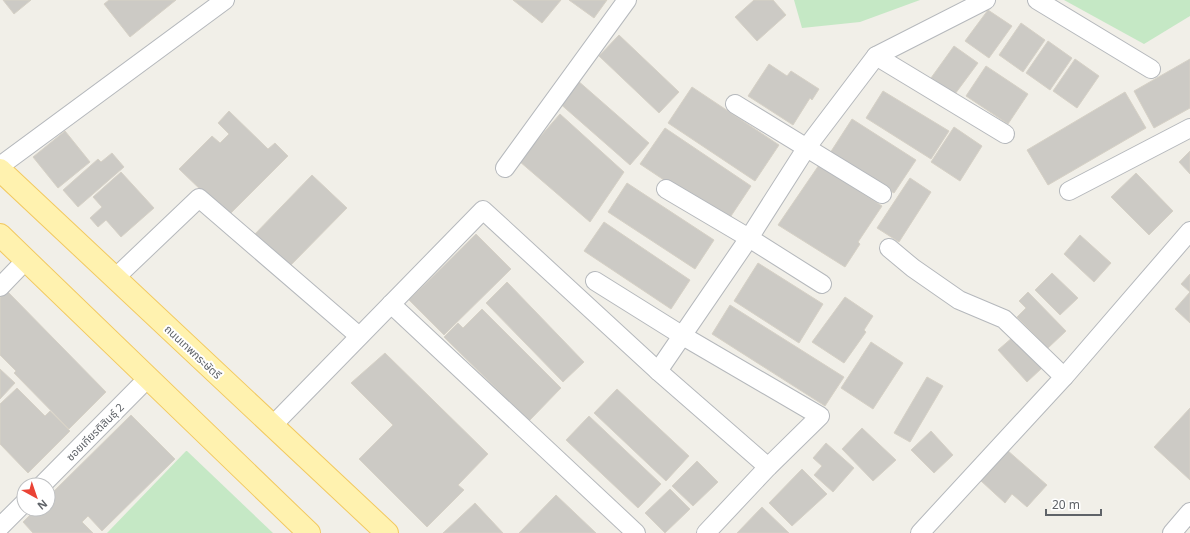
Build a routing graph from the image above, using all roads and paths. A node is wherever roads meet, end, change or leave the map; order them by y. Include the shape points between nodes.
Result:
1 (225, 0) edge
2 (627, 0) edge
3 (986, 0) edge
4 (1037, 0) edge
5 (876, 56) junction
6 (1151, 69) dead end
7 (735, 104) dead end
8 (1190, 128) edge
9 (1005, 134) dead end
10 (807, 147) junction
11 (0, 166) edge
12 (505, 168) dead end
13 (0, 170) edge
14 (666, 189) dead end
15 (1069, 191) dead end
16 (882, 194) dead end
17 (1190, 231) edge
18 (0, 235) edge
19 (749, 238) junction
20 (889, 248) dead end
21 (26, 260) junction
22 (115, 278) junction
23 (596, 281) dead end
24 (822, 284) dead end
25 (0, 287) edge
26 (391, 304) junction
27 (359, 336) junction
28 (683, 336) junction
29 (658, 371) junction
30 (1064, 377) junction
31 (148, 378) junction
32 (272, 426) junction
33 (768, 468) junction
34 (50, 477) edge
35 (16, 511) edge
36 (1190, 512) edge
37 (0, 528) edge
38 (309, 533) edge
39 (387, 533) edge
40 (636, 533) edge
41 (706, 533) edge
42 (920, 533) edge
43 (1172, 533) edge

1 - 11 street
2 - 12 street
3 - 5 street
4 - 6 street
5 - 9 street
5 - 10 street
7 - 10 street
8 - 15 street
10 - 16 street
10 - 19 street
13 - 22 main road, ถนนเทพกระษัตรี
14 - 19 street
17 - 30 street
18 - 21 main road
19 - 24 street
19 - 28 street
20 - 30 street via 959,300 1004,319
21 - 25 street
21 - 31 main road
22 - 27 street via 199,198
22 - 32 main road, ถนนเทพกระษัตรี
23 - 28 street
26 - 27 street
26 - 29 street via 482,210
26 - 40 street
27 - 32 street
28 - 29 street
28 - 33 street via 820,416
29 - 33 street
30 - 42 street
31 - 34 street, ซอยเกียรติสินธุ์ 2
31 - 38 main road
32 - 39 main road, ถนนเทพกระษัตรี
33 - 41 street
35 - 37 street
36 - 43 street

